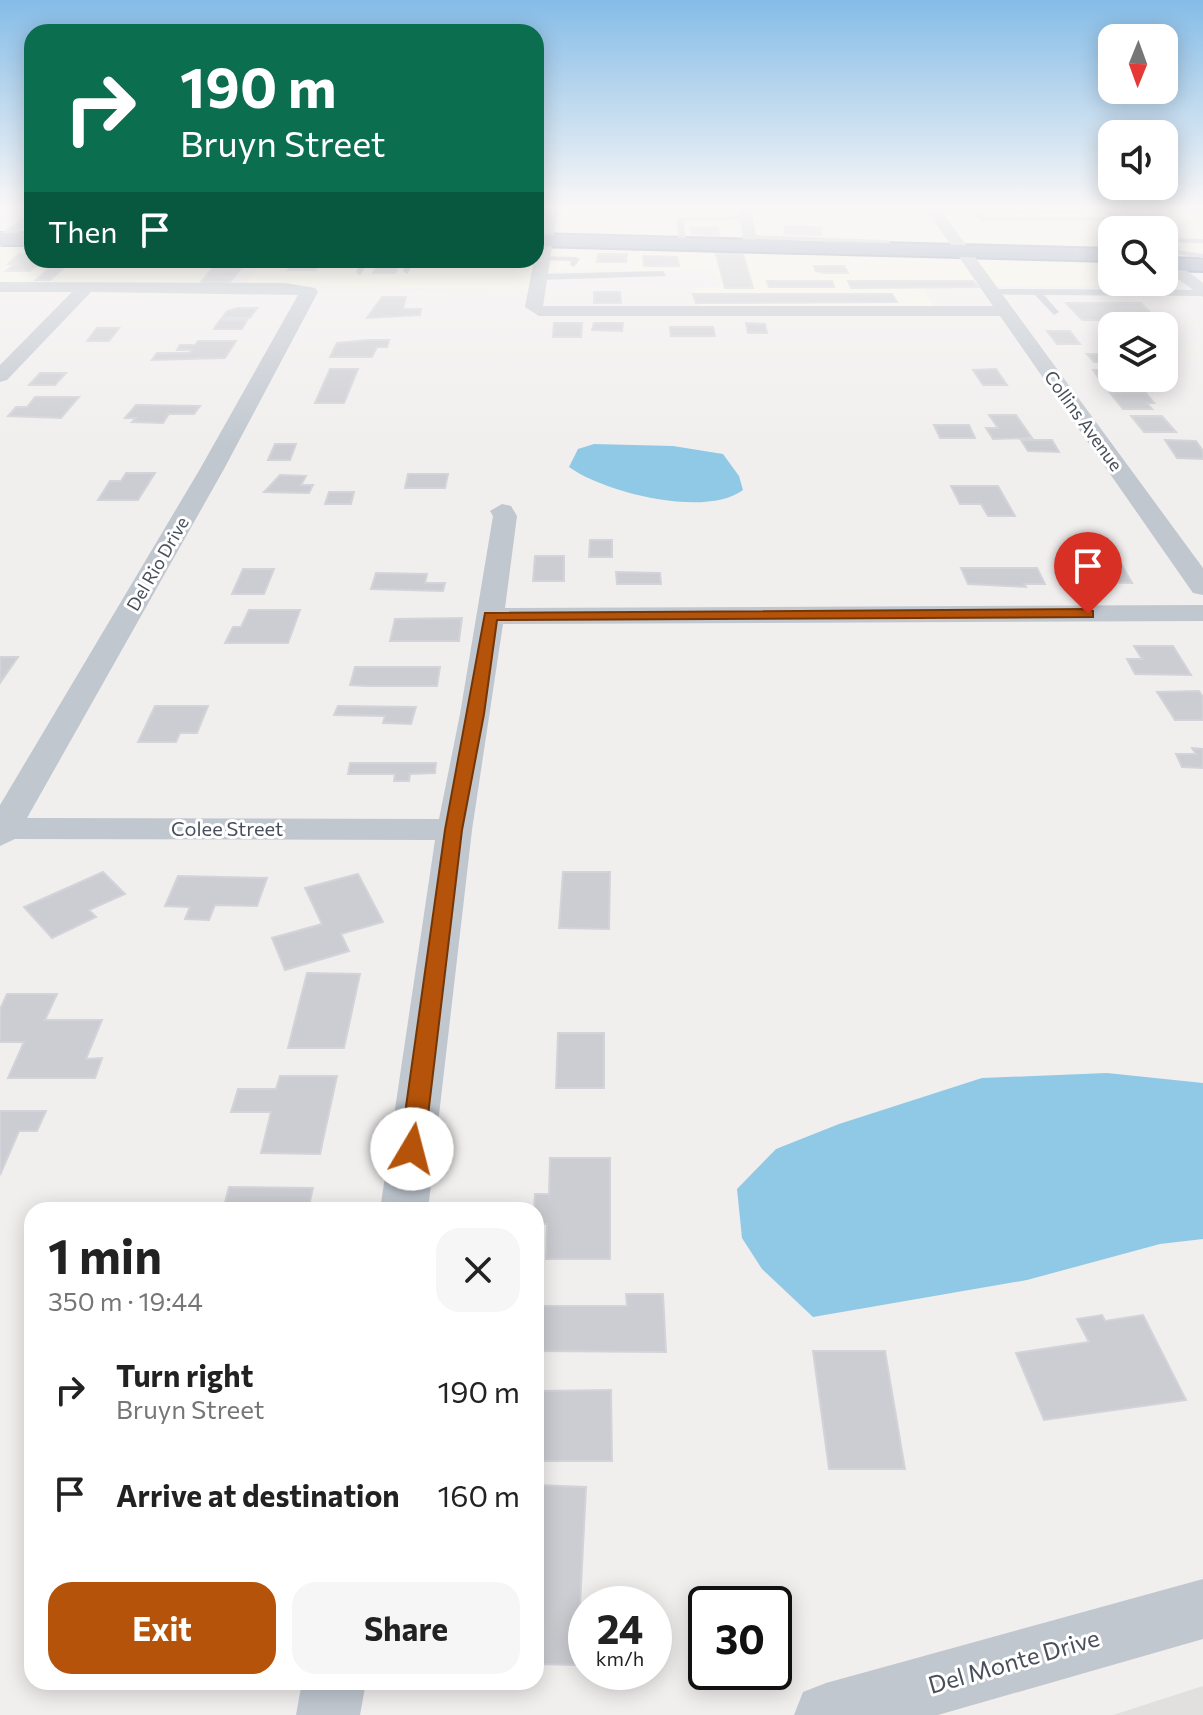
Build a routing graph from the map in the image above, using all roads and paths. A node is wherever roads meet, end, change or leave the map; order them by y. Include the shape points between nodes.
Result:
1 (77, 288) edge
2 (235, 288) edge
3 (537, 288) edge
4 (989, 288) edge
5 (992, 292) junction
6 (1203, 292) edge
7 (1038, 293) junction
8 (1005, 311) junction
9 (1054, 312) dead end
10 (0, 376) edge
11 (502, 511) dead end
12 (1203, 587) edge
13 (1203, 613) edge
14 (490, 616) junction
15 (1, 830) edge
16 (454, 830) junction
17 (405, 1202) edge
18 (1203, 1609) edge
19 (333, 1690) edge
20 (328, 1715) edge
21 (826, 1715) edge

1 - 10 street via 83,291
2 - 15 street, Del Rio Drive via 307,290 298,316 212,469
3 - 8 street via 534,307 539,311
4 - 5 street, Collins Avenue
5 - 7 lane
5 - 8 street, Collins Avenue
6 - 7 lane
7 - 9 lane
8 - 12 street, Collins Avenue
11 - 14 street
13 - 14 street
14 - 16 street
15 - 16 street, Colee Street
16 - 17 street
18 - 21 street, Del Monte Drive
19 - 20 street

